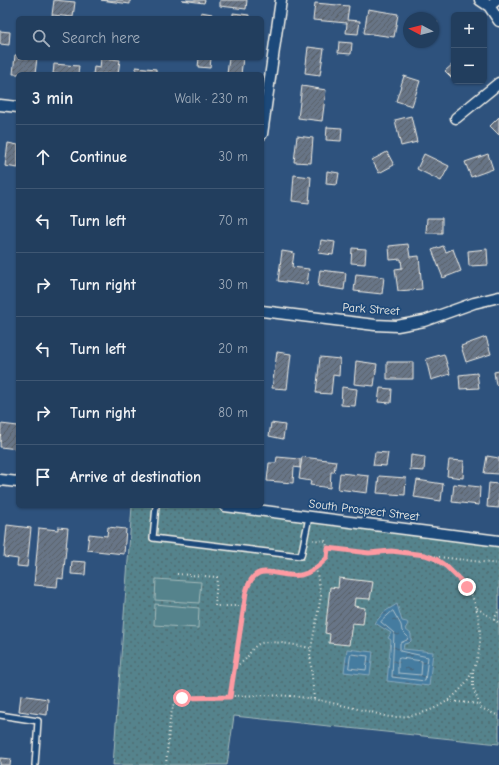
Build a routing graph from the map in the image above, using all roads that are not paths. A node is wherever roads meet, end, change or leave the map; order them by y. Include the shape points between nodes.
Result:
1 (281, 0) edge
2 (480, 0) edge
3 (493, 3) edge
4 (499, 21) edge
5 (499, 83) edge
6 (0, 105) edge
7 (16, 107) edge
8 (456, 118) dead end
9 (264, 120) edge
10 (499, 297) edge
11 (264, 310) edge
12 (0, 480) edge
13 (16, 482) edge
14 (156, 508) edge
15 (246, 508) edge
16 (309, 517) junction
17 (499, 541) edge
18 (0, 715) edge
19 (35, 765) edge

1 - 9 street
2 - 3 street
3 - 4 street
5 - 8 street
6 - 7 street
10 - 11 street, Park Street via 424,321 397,326
12 - 13 street
14 - 16 lane via 153,538 301,556
15 - 16 street, South Prospect Street
16 - 17 street, South Prospect Street
18 - 19 lane via 38,721

